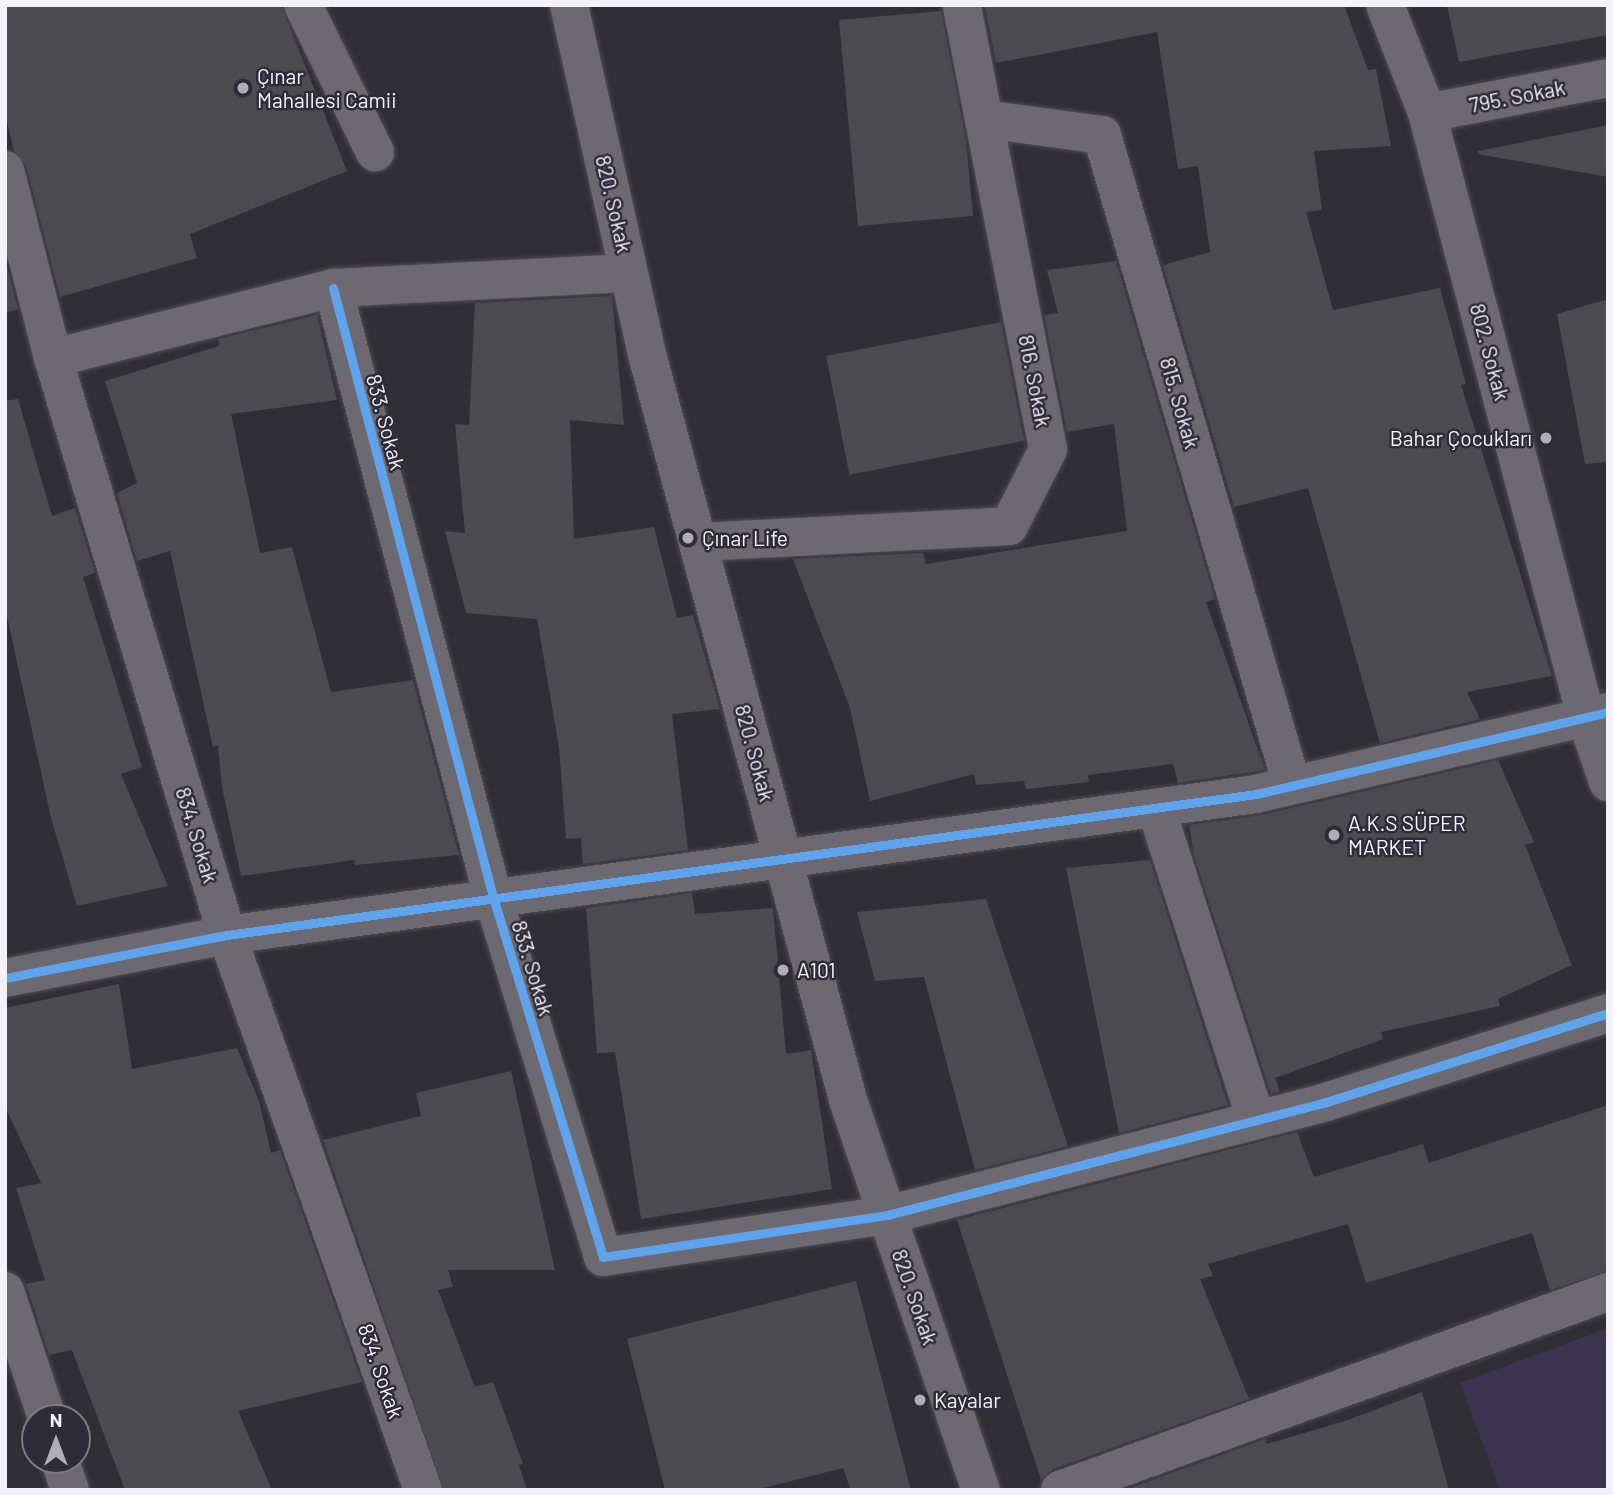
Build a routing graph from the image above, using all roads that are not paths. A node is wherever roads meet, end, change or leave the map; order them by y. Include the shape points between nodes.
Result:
1 (303, 5) edge
2 (569, 5) edge
3 (962, 5) edge
4 (1385, 5) edge
5 (1608, 78) edge
6 (1427, 113) junction
7 (984, 119) junction
8 (375, 152) dead end
9 (5, 170) edge
10 (629, 273) junction
11 (333, 288) junction
12 (53, 358) junction
13 (698, 542) junction
14 (1597, 714) edge
15 (1608, 782) edge
16 (1292, 785) junction
17 (1156, 808) junction
18 (783, 859) junction
19 (493, 897) junction
20 (228, 935) junction
21 (5, 978) edge
22 (1608, 1013) edge
23 (1256, 1120) junction
24 (887, 1215) junction
25 (5, 1291) edge
26 (1608, 1292) edge
27 (15, 1355) edge
28 (40, 1404) edge
29 (423, 1490) edge
30 (981, 1490) edge
31 (1060, 1490) edge

1 - 8 street
2 - 10 street, 820. Sokak
3 - 7 street, 816. Sokak
4 - 6 street, 802. Sokak
5 - 6 street, 795. Sokak
6 - 14 street, 802. Sokak
7 - 13 street, 816. Sokak via 1048,449 1009,526
7 - 16 street, 815. Sokak via 1102,135
9 - 12 street, 834. Sokak
10 - 11 street
10 - 13 street, 820. Sokak
11 - 12 street
11 - 19 street, 833. Sokak
12 - 20 street, 834. Sokak
13 - 18 street, 820. Sokak
14 - 15 street, 802. Sokak
14 - 16 street
16 - 17 street
17 - 18 street
17 - 23 street
18 - 19 street
18 - 24 street, 820. Sokak via 848,1100
19 - 20 street
19 - 24 street, 833. Sokak via 603,1257
20 - 21 street
20 - 29 street, 834. Sokak
22 - 23 street
23 - 24 street
24 - 30 street, 820. Sokak
25 - 27 street
26 - 31 street
27 - 28 street

